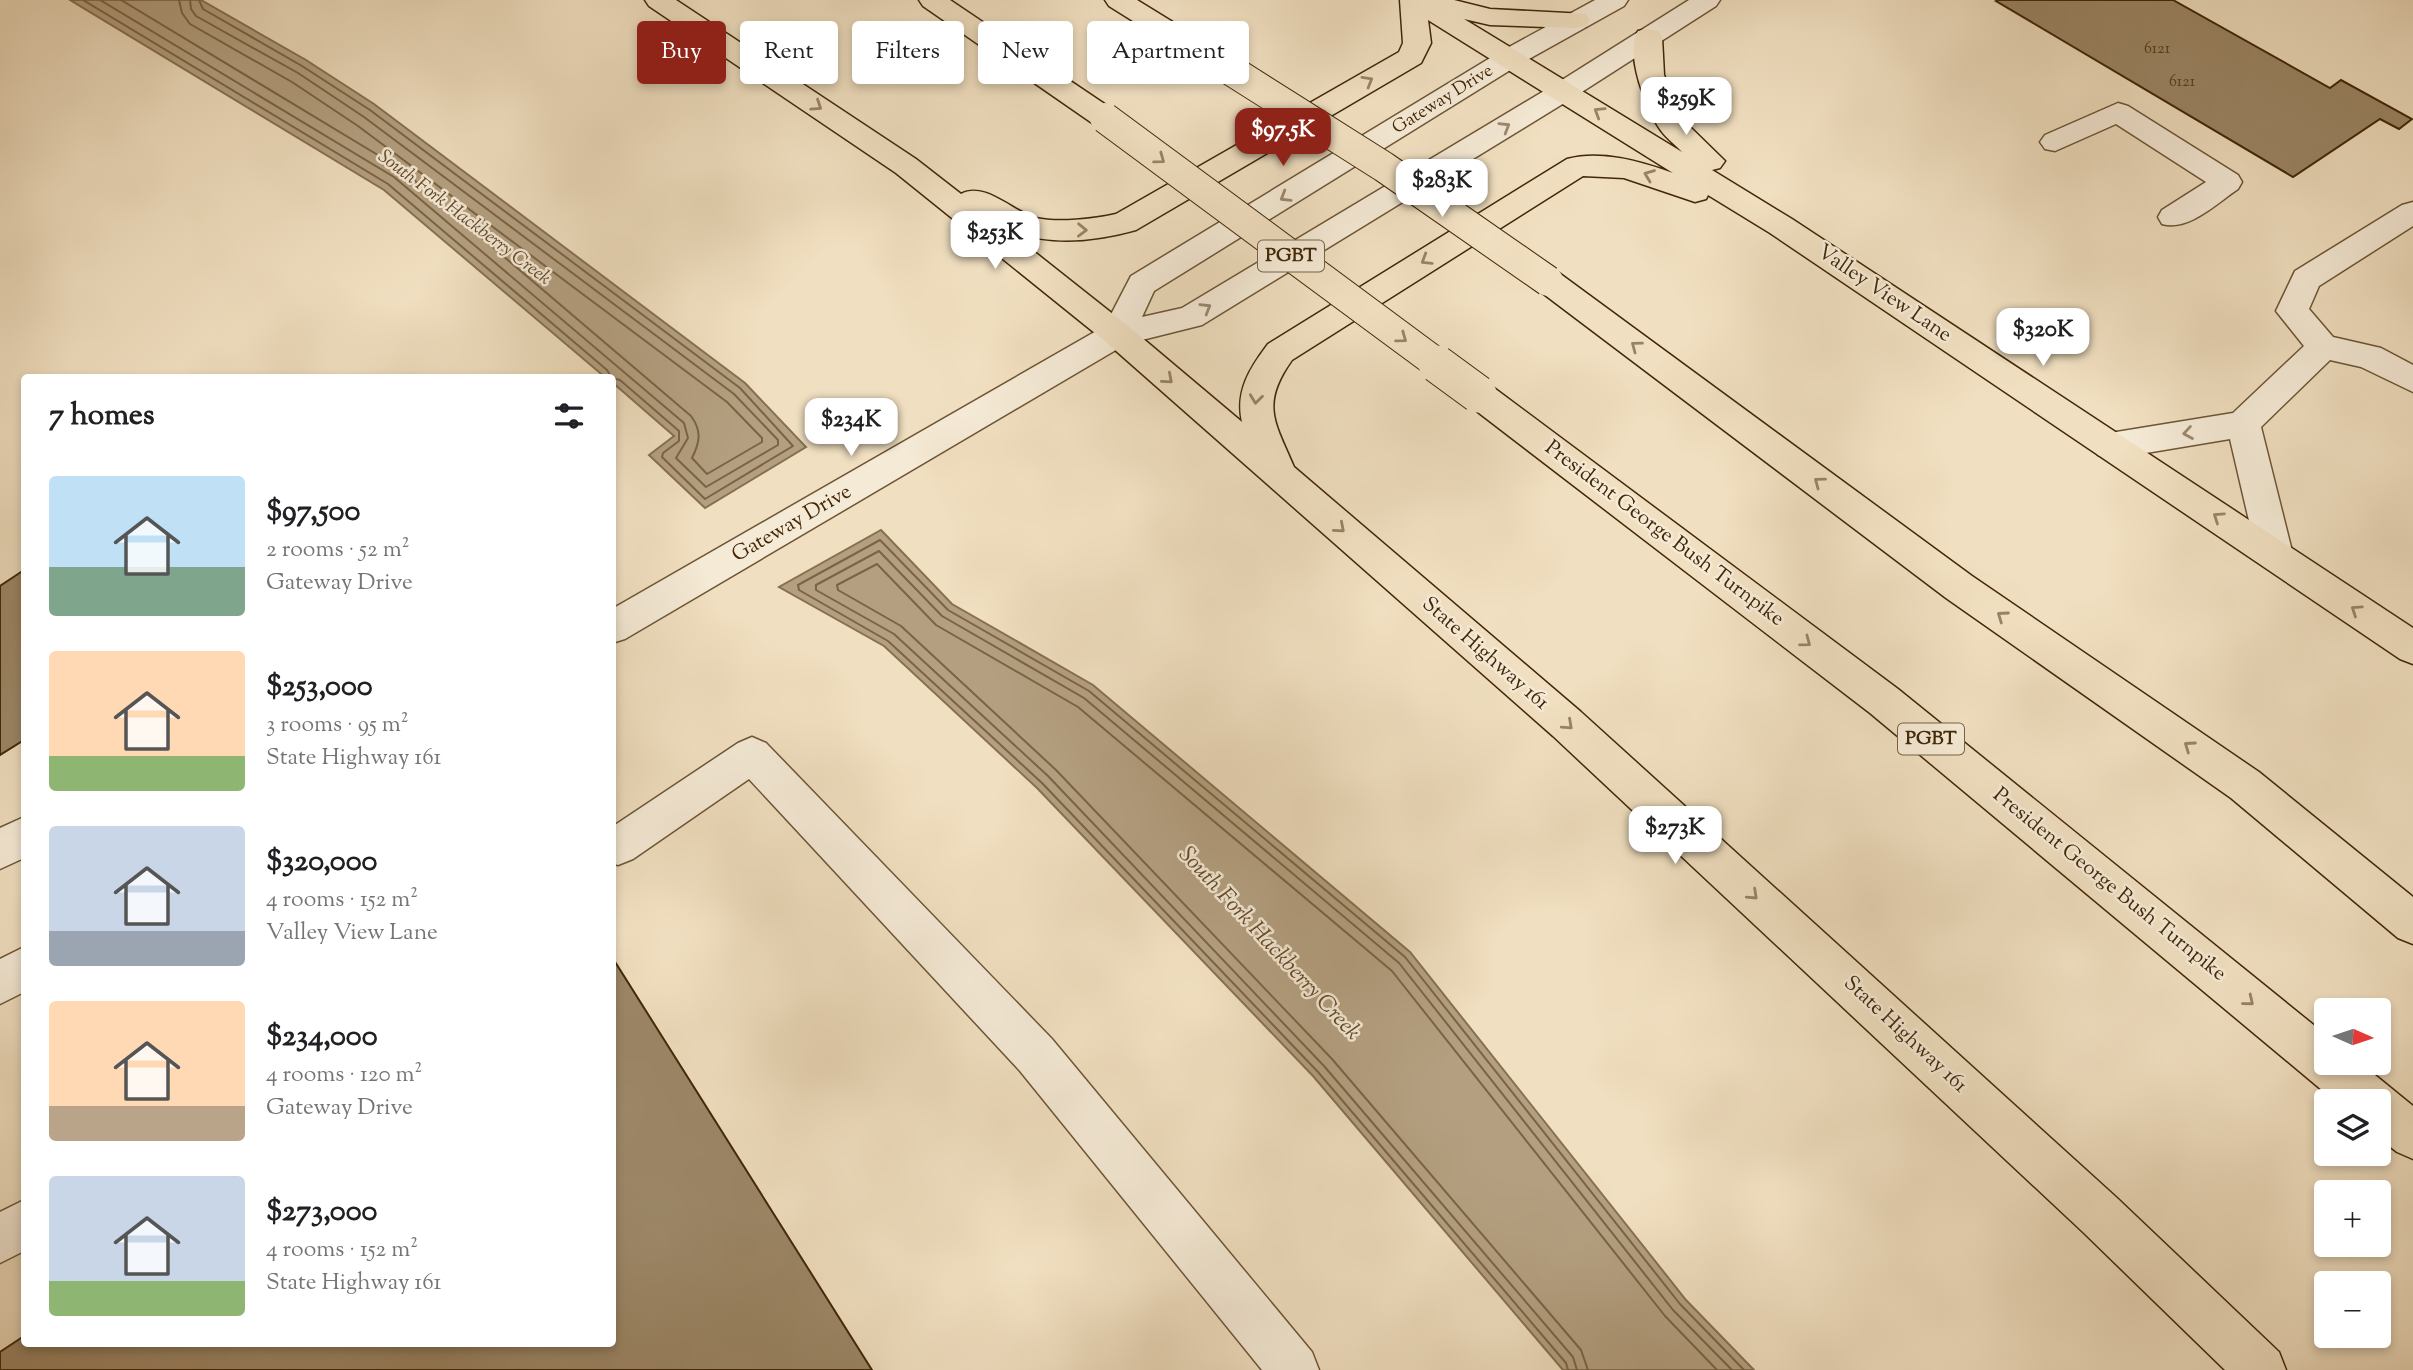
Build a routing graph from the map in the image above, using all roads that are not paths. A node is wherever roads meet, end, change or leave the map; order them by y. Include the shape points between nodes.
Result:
1 (658, 0) edge
2 (932, 0) edge
3 (1118, 0) edge
4 (1416, 0) edge
5 (1615, 0) edge
6 (1707, 0) edge
7 (1576, 20) junction
8 (1648, 37) junction
9 (1510, 58) junction
10 (1564, 91) junction
11 (2055, 142) dead end
12 (906, 166) junction
13 (2413, 212) edge
14 (2173, 217) dead end
15 (1782, 226) junction
16 (1117, 334) junction
17 (2323, 347) junction
18 (2413, 380) edge
19 (2243, 424) junction
20 (2110, 446) junction
21 (1281, 478) junction
22 (2274, 555) junction
23 (616, 626) edge
24 (2413, 648) edge
25 (2245, 785) junction
26 (21, 838) edge
27 (616, 843) edge
28 (0, 850) edge
29 (2413, 896) edge
30 (2413, 925) edge
31 (21, 970) edge
32 (0, 983) edge
33 (2356, 1089) edge
34 (21, 1226) edge
35 (0, 1239) edge
36 (1294, 1370) edge
37 (2260, 1370) edge

1 -> 12 main road, State Highway 161
2 -> 33 main road, President George Bush Turnpike / PGBT, bridge via 1105,118 1884,701
25 -> 3 main road, bridge via 1959,587 1548,281 1384,167
4 - 7 main road via 1490,17
4 - 9 main road, Valley View Lane
12 -> 4 main road via 1031,228 1091,230 1125,223 1411,57 1418,43
5 - 7 street, Gateway Drive
6 - 8 street, Gateway Drive
7 - 9 street, Gateway Drive
8 - 10 street, Gateway Drive
8 - 15 main road via 1650,75 1673,127
9 - 10 main road, Valley View Lane
9 -> 16 street, Gateway Drive via 1142,284
15 -> 10 main road, Valley View Lane
16 -> 10 street, Gateway Drive via 1191,317
11 - 14 street via 2118,112 2227,182
12 - 16 main road, State Highway 161
13 - 17 street via 2306,279 2292,311
15 - 20 main road, Valley View Lane
15 -> 21 main road via 1630,168 1577,166 1280,352 1260,376 1253,406
16 -> 21 main road, State Highway 161
16 - 23 street, Gateway Drive
17 - 18 street via 2369,357
17 - 19 street
19 -> 20 street
19 - 22 street
22 -> 20 main road, Valley View Lane
21 -> 37 main road, State Highway 161 via 1567,724 2100,1214
24 -> 22 main road, Valley View Lane
25 - 29 main road
25 - 30 main road
26 - 28 street
27 - 36 street via 752,755 1036,1055
31 - 32 street
34 - 35 street

